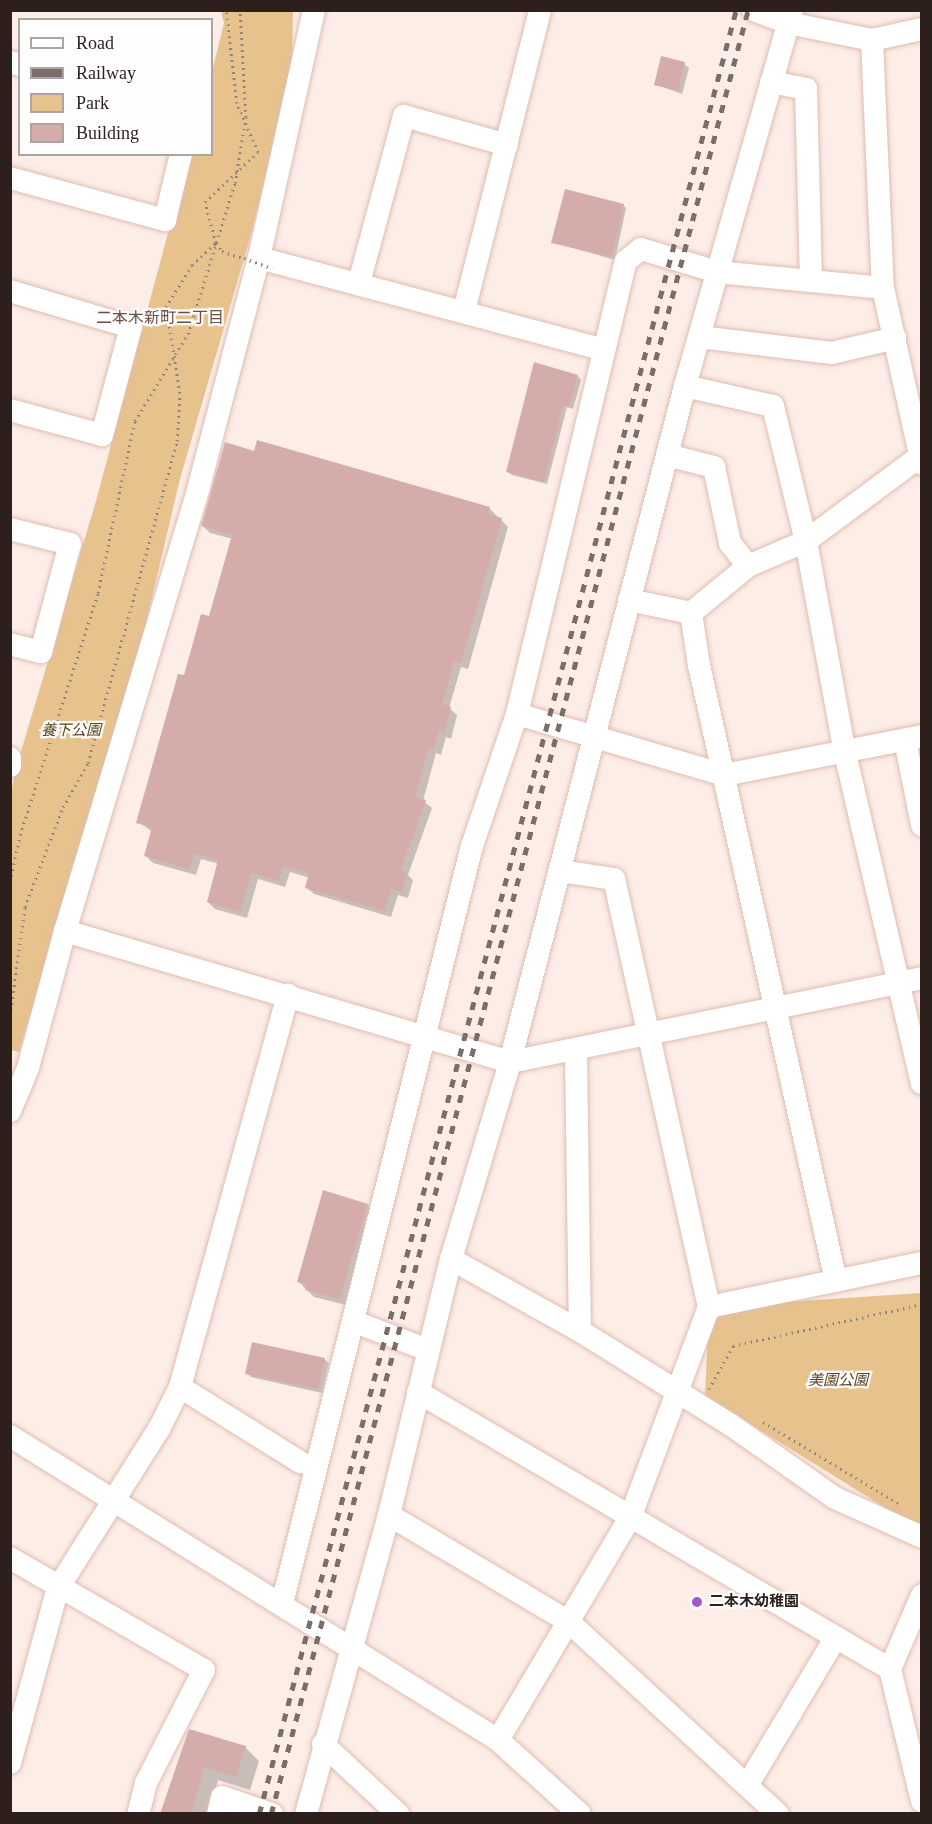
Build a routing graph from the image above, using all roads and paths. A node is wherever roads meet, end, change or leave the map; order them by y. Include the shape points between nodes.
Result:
1 (226, 10) edge
2 (240, 10) edge
3 (314, 10) edge
4 (540, 10) edge
5 (753, 10) edge
6 (790, 17) edge
7 (921, 29) edge
8 (872, 39) junction
9 (771, 82) junction
10 (245, 123) junction
11 (507, 145) junction
12 (181, 156) edge
13 (237, 171) junction
14 (10, 178) edge
15 (216, 243) junction
16 (258, 262) junction
17 (717, 272) junction
18 (811, 280) junction
19 (359, 283) junction
20 (883, 288) junction
21 (10, 291) edge
22 (464, 311) junction
23 (700, 337) junction
24 (895, 338) junction
25 (604, 350) junction
26 (174, 357) junction
27 (685, 386) junction
28 (10, 410) edge
29 (668, 455) junction
30 (921, 459) edge
31 (10, 529) edge
32 (806, 541) junction
33 (748, 566) junction
34 (628, 600) junction
35 (691, 613) junction
36 (10, 644) edge
37 (518, 714) junction
38 (913, 738) edge
39 (593, 739) junction
40 (845, 753) junction
41 (10, 758) edge
42 (10, 766) edge
43 (724, 775) junction
44 (921, 825) edge
45 (560, 871) junction
46 (10, 882) edge
47 (65, 931) junction
48 (911, 980) edge
49 (288, 995) junction
50 (778, 1009) junction
51 (10, 1016) edge
52 (424, 1035) junction
53 (650, 1036) junction
54 (576, 1051) junction
55 (510, 1062) junction
56 (19, 1066) edge
57 (921, 1083) edge
58 (10, 1111) edge
59 (451, 1259) junction
60 (921, 1263) edge
61 (836, 1281) junction
62 (921, 1304) edge
63 (709, 1307) junction
64 (355, 1322) junction
65 (580, 1331) junction
66 (428, 1350) junction
67 (180, 1387) junction
68 (418, 1392) junction
69 (679, 1392) junction
70 (718, 1395) dead end
71 (758, 1419) dead end
72 (10, 1436) edge
73 (300, 1462) dead end
74 (114, 1501) junction
75 (911, 1511) dead end
76 (389, 1515) junction
77 (630, 1518) junction
78 (921, 1537) edge
79 (10, 1558) edge
80 (58, 1588) junction
81 (921, 1595) edge
82 (282, 1604) junction
83 (569, 1622) junction
84 (836, 1637) junction
85 (352, 1646) junction
86 (890, 1669) junction
87 (498, 1740) junction
88 (323, 1744) junction
89 (10, 1763) edge
90 (748, 1784) junction
91 (921, 1801) edge
92 (138, 1814) edge
93 (218, 1814) edge
94 (272, 1814) edge
95 (306, 1814) edge
96 (398, 1814) edge
97 (580, 1814) edge
98 (778, 1814) edge

1 - 10 path via 237,103
2 - 10 path
3 - 16 street
4 - 11 street
5 - 6 street
6 - 8 street
6 - 9 street
7 - 8 street
8 - 20 street
9 - 17 street
9 - 18 street via 806,89
10 - 13 path
10 - 13 path via 258,152
11 - 19 street via 404,116
11 - 22 street
12 - 14 street via 165,220
13 - 15 path
13 - 15 path via 205,202
15 - 16 path via 222,251
15 - 26 path via 188,334
15 - 26 path via 192,265 166,307
16 - 19 street
16 - 47 street via 198,490
17 - 18 street
17 - 23 street
17 - 25 street via 651,251 634,252 626,261
18 - 20 street
19 - 22 street
20 - 24 street
21 - 28 street via 131,327 102,435
22 - 25 street
23 - 24 street via 832,353
23 - 27 street
24 - 30 street
25 - 37 street
26 - 46 path via 135,421 98,593 20,835
26 - 51 path via 180,393 177,441 88,763 63,807 25,907
27 - 29 street
27 - 32 street via 773,406
29 - 33 street via 714,467 730,543
29 - 34 street
30 - 32 street
31 - 36 street via 70,544 42,652
32 - 33 street
32 - 40 street
33 - 35 street
34 - 35 street
34 - 39 street
35 - 43 street
37 - 39 street
37 - 52 street via 472,846
38 - 40 street
38 - 44 street
39 - 43 street
39 - 45 street
40 - 43 street
40 - 48 street
41 - 42 street
43 - 50 street
45 - 53 street via 614,879
45 - 55 street
47 - 49 street
47 - 56 street
48 - 50 street
48 - 57 street
49 - 52 street
49 - 67 street
50 - 53 street
50 - 61 street
52 - 55 street
52 - 64 street
53 - 54 street
53 - 63 street
54 - 55 street
54 - 65 street
55 - 59 street
56 - 58 street
59 - 65 street
59 - 66 street
60 - 61 street
61 - 63 street
62 - 70 path via 733,1346 707,1389
63 - 69 street
64 - 66 street
64 - 82 street
65 - 69 street
66 - 68 street
67 - 73 street
67 - 74 street
68 - 76 street
68 - 77 street
69 - 77 street
69 - 78 street via 835,1498
71 - 75 path
72 - 74 street
74 - 80 street
74 - 82 street
76 - 83 street
76 - 85 street
77 - 83 street
77 - 84 street
79 - 80 street
80 - 89 street
80 - 92 street via 204,1670 146,1782
81 - 86 street
82 - 85 street
83 - 87 street
83 - 90 street
84 - 86 street
84 - 90 street
85 - 87 street
85 - 88 street
86 - 91 street
87 - 97 street
88 - 95 street
88 - 96 street
90 - 98 street
93 - 94 street via 222,1797

